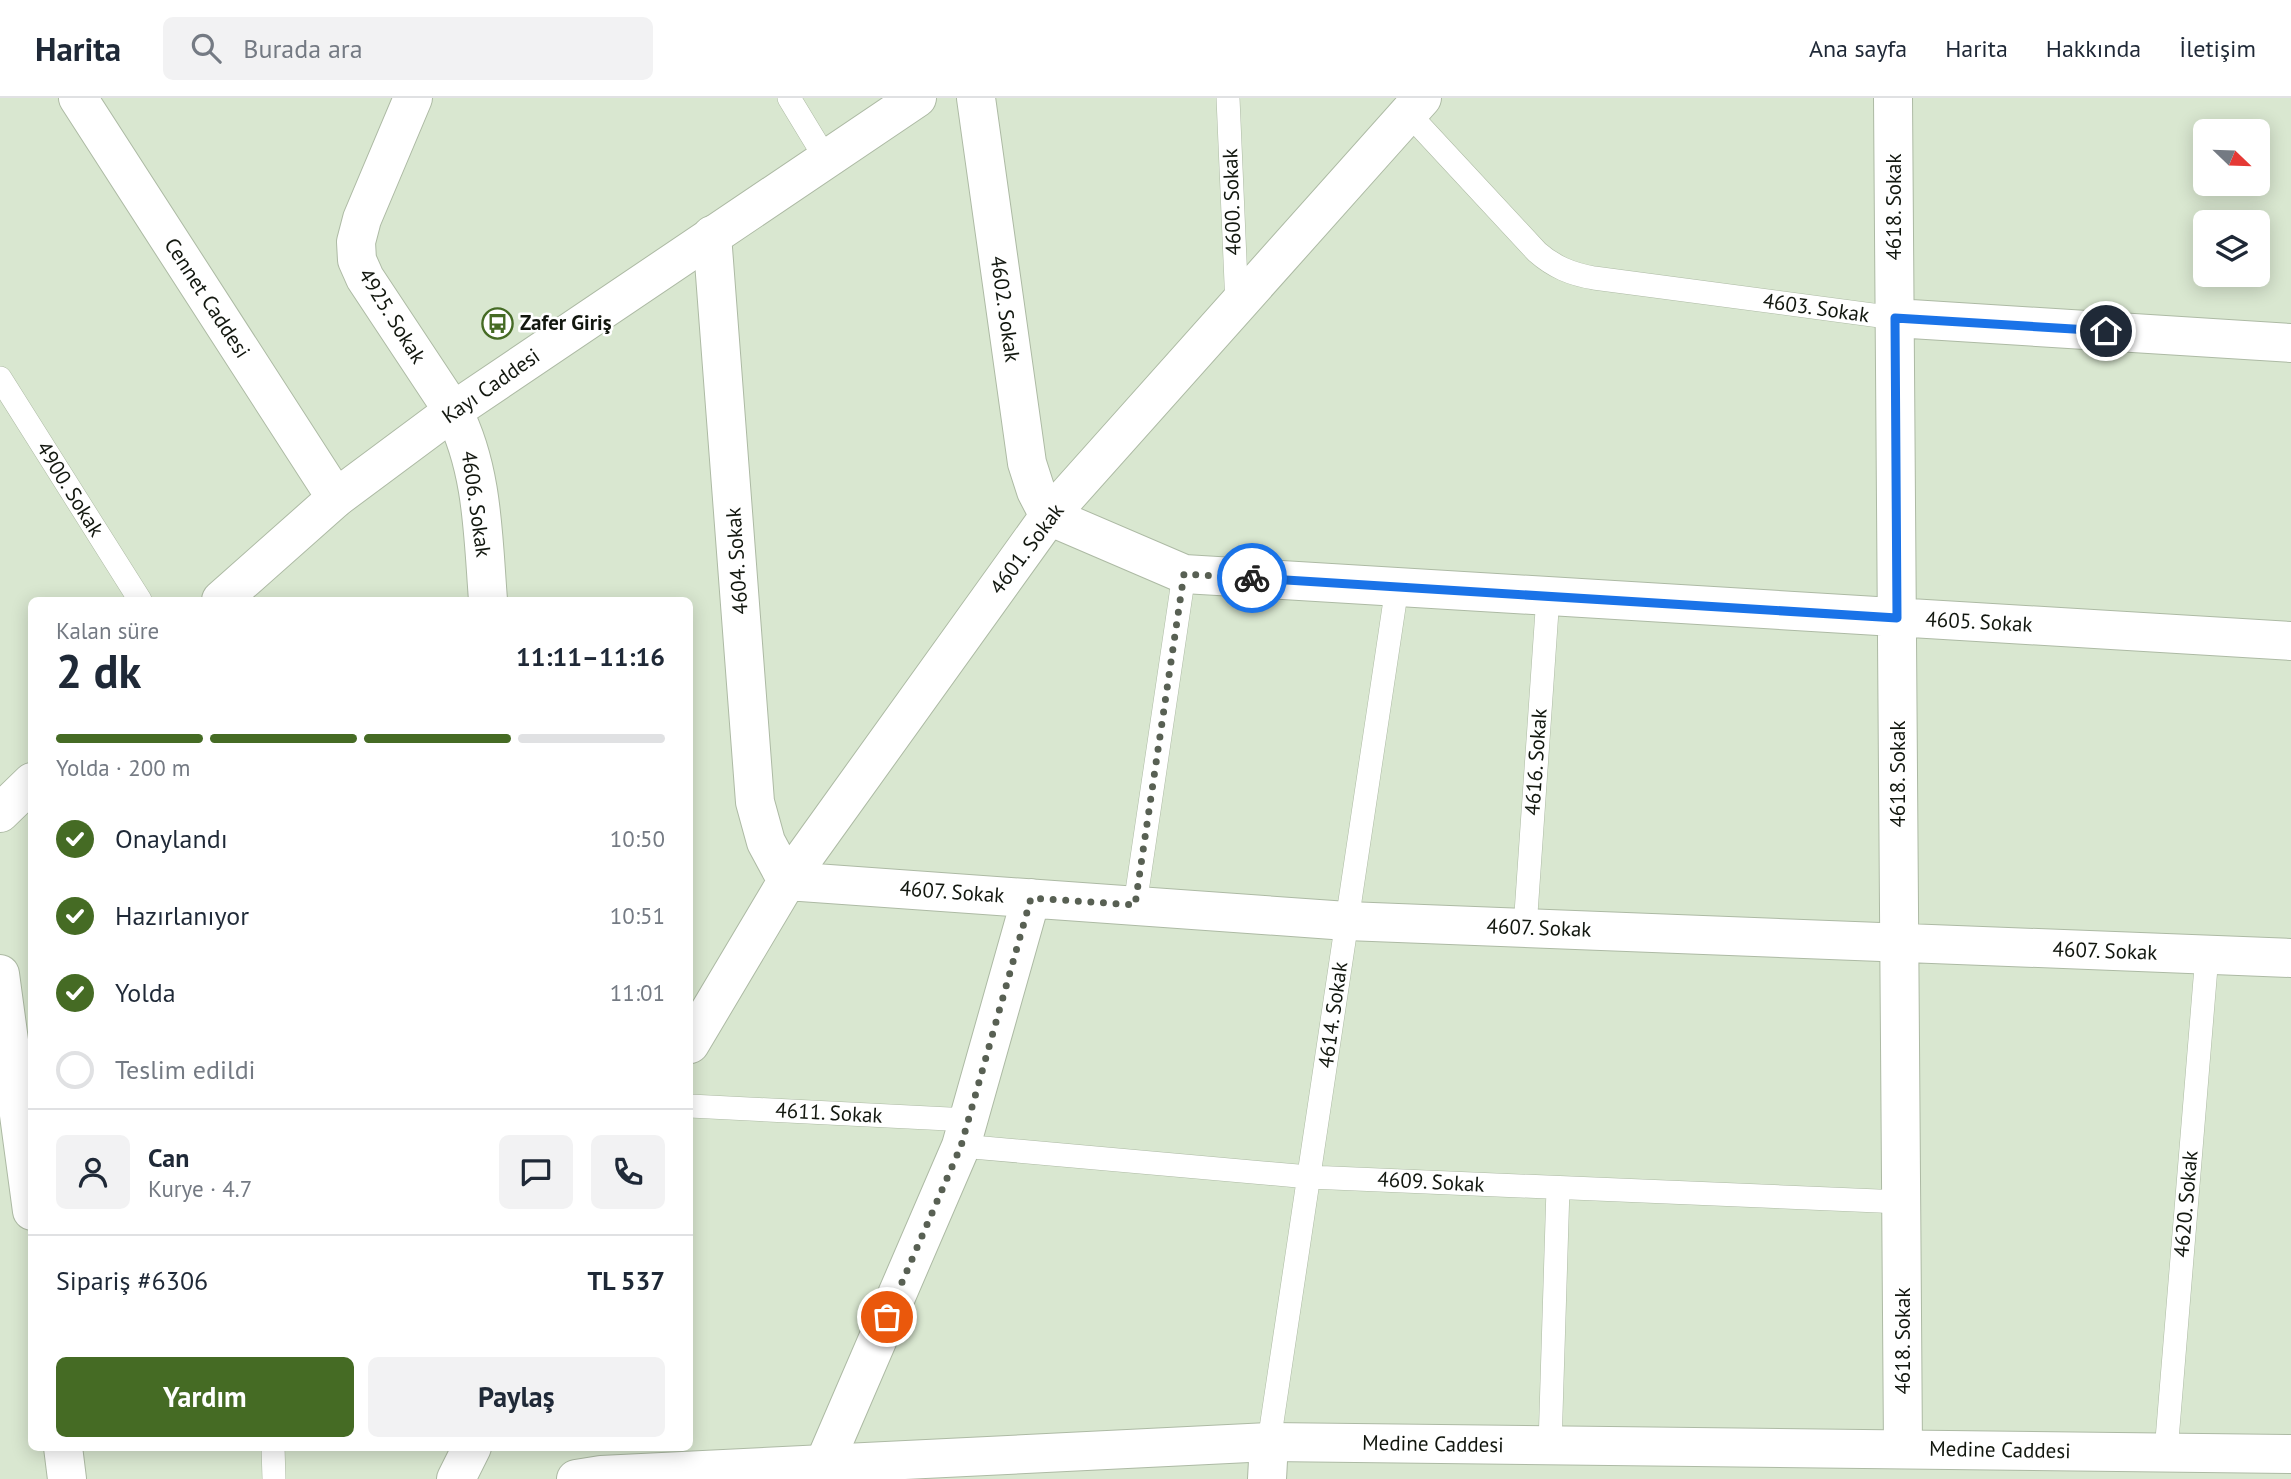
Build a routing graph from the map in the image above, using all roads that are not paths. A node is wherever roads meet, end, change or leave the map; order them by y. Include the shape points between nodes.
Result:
1 (78, 98) edge
2 (413, 98) edge
3 (789, 98) edge
4 (917, 98) edge
5 (976, 98) edge
6 (1228, 98) edge
7 (1893, 98) edge
8 (1415, 106) edge
9 (826, 159) junction
10 (712, 235) junction
11 (1237, 306) junction
12 (1895, 318) junction
13 (2291, 343) edge
14 (0, 378) edge
15 (453, 411) junction
16 (336, 498) junction
17 (1049, 516) junction
18 (1184, 574) junction
19 (254, 586) edge
20 (1397, 587) junction
21 (1548, 596) junction
22 (138, 597) edge
23 (228, 597) edge
24 (488, 597) edge
25 (1897, 618) junction
26 (2291, 641) edge
27 (28, 786) edge
28 (0, 813) edge
29 (787, 881) junction
30 (1031, 898) junction
31 (1135, 905) junction
32 (1347, 921) junction
33 (1525, 928) junction
34 (1900, 942) junction
35 (2207, 955) junction
36 (2291, 958) edge
37 (0, 974) edge
38 (693, 1039) edge
39 (693, 1106) edge
40 (965, 1133) junction
41 (1309, 1177) junction
42 (28, 1181) edge
43 (1558, 1188) junction
44 (1902, 1202) junction
45 (1550, 1446) junction
46 (1903, 1449) junction
47 (64, 1451) edge
48 (274, 1451) edge
49 (470, 1451) edge
50 (2166, 1452) junction
51 (2291, 1454) edge
52 (1268, 1461) edge
53 (824, 1464) junction
54 (67, 1479) edge
55 (274, 1479) edge
56 (456, 1479) edge
57 (576, 1479) edge

1 - 16 street, Cennet Caddesi
2 - 15 street, 4925. Sokak via 362,219 356,242 358,260 365,278
3 - 9 lane
4 - 9 street, Kayı Caddesi
5 - 17 street, 4602. Sokak via 1027,463
6 - 11 lane, 4600. Sokak
7 - 12 street, 4618. Sokak
8 - 11 street, 4601. Sokak
8 - 12 lane, 4603. Sokak via 1537,252 1564,270 1594,278
9 - 10 street, Kayı Caddesi
10 - 15 street, Kayı Caddesi
10 - 29 street, 4604. Sokak via 755,802 766,842
11 - 17 street, 4601. Sokak
12 - 13 street, 4603. Sokak
12 - 25 street, 4618. Sokak
14 - 22 lane, 4900. Sokak
15 - 16 street, Kayı Caddesi
15 - 24 street, 4606. Sokak via 476,477
16 - 19 street, Kayı Caddesi
17 - 18 street, 4605. Sokak
17 - 29 street, 4601. Sokak
18 - 20 street, 4605. Sokak
18 - 31 lane
19 - 23 street, Kayı Caddesi
20 - 21 street, 4605. Sokak
20 - 32 lane, 4614. Sokak
21 - 25 street, 4605. Sokak
21 - 33 lane, 4616. Sokak
25 - 26 street, 4605. Sokak
25 - 34 street, 4618. Sokak
27 - 28 street
29 - 30 street, 4607. Sokak
29 - 38 street, 4601. Sokak
30 - 31 street, 4607. Sokak
30 - 40 street
31 - 32 street, 4607. Sokak
32 - 33 street, 4607. Sokak
32 - 41 lane, 4614. Sokak
33 - 34 street, 4607. Sokak
34 - 35 street, 4607. Sokak
34 - 44 street, 4618. Sokak
35 - 36 street, 4607. Sokak
35 - 50 lane, 4620. Sokak
37 - 42 street
39 - 40 lane, 4611. Sokak
40 - 41 lane, 4609. Sokak
40 - 53 street
41 - 43 lane, 4609. Sokak
41 - 52 lane, 4614. Sokak
43 - 44 lane, 4609. Sokak
43 - 45 lane
44 - 46 street, 4618. Sokak
45 - 46 street, Medine Caddesi
45 - 52 street, Medine Caddesi
46 - 50 street, Medine Caddesi
47 - 54 street
48 - 55 lane
49 - 56 street
50 - 51 street, Medine Caddesi
52 - 53 street, Medine Caddesi
53 - 57 street, Medine Caddesi

